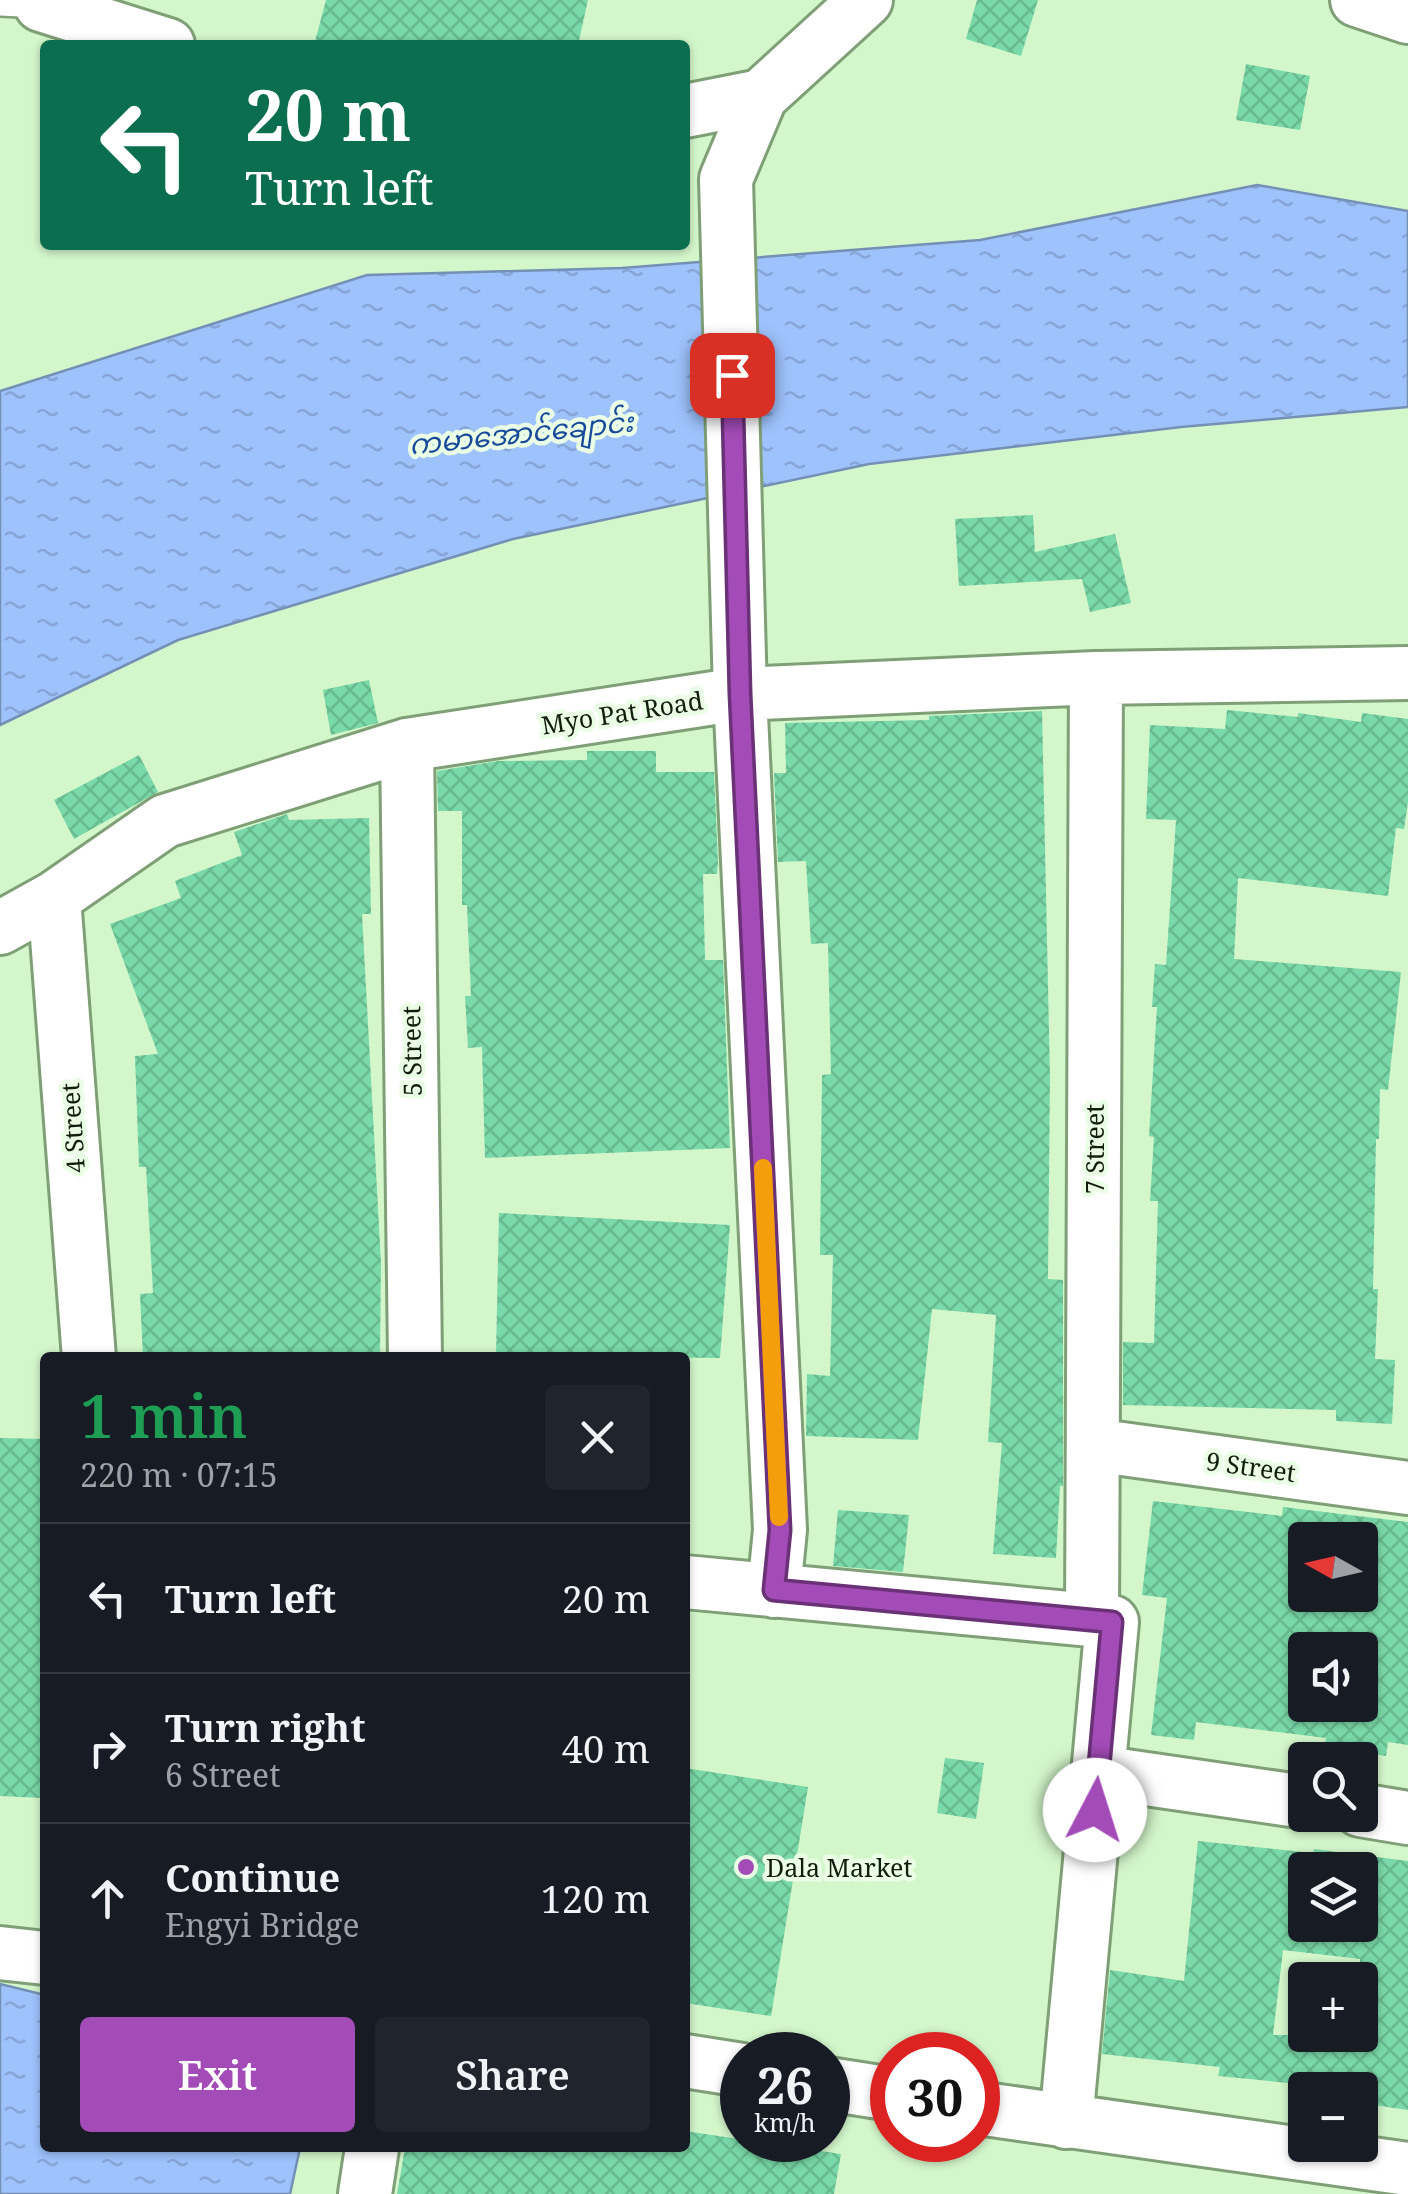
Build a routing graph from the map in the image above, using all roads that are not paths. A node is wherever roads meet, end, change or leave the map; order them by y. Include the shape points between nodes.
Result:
1 (866, 0) edge
2 (1356, 0) edge
3 (28, 3) edge
4 (1408, 18) edge
5 (151, 40) edge
6 (761, 96) junction
7 (690, 110) edge
8 (1408, 673) edge
9 (1096, 678) junction
10 (740, 694) junction
11 (407, 745) junction
12 (54, 898) junction
13 (0, 928) edge
14 (89, 1352) edge
15 (415, 1352) edge
16 (1093, 1445) junction
17 (1408, 1488) edge
18 (690, 1582) edge
19 (774, 1590) junction
20 (1092, 1620) junction
21 (1098, 1772) junction
22 (1288, 1800) edge
23 (1378, 1813) edge
24 (1408, 1818) edge
25 (0, 1953) edge
26 (40, 1957) edge
27 (690, 2062) edge
28 (720, 2067) edge
29 (1000, 2112) edge
30 (1066, 2122) junction
31 (371, 2152) edge
32 (1408, 2169) edge
33 (365, 2194) edge

1 - 6 street
2 - 4 street
3 - 5 street
6 - 7 street
6 - 10 street via 726,179
8 - 9 street, Myo Pat Road
9 - 10 street, Myo Pat Road
9 - 16 street, 7 Street
10 - 11 street, Myo Pat Road
10 - 19 street via 780,1530
11 - 12 street, Myo Pat Road via 165,821
11 - 15 street, 5 Street
12 - 13 street, Myo Pat Road
12 - 14 street, 4 Street
16 - 17 street, 9 Street
16 - 20 street, 7 Street
18 - 19 street
19 - 20 street
20 - 21 street via 1112,1622
21 - 22 street
21 - 30 street
23 - 24 street
25 - 26 street
27 - 28 street
29 - 30 street
30 - 32 street
31 - 33 street

